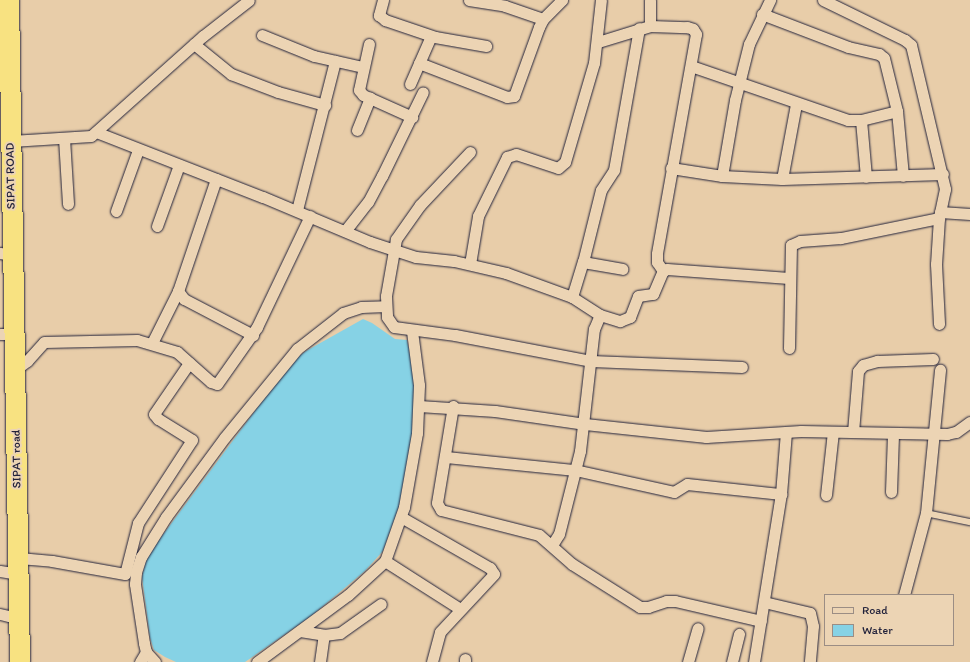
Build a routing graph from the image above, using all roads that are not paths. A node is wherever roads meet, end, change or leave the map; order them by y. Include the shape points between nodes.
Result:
1 (9, 0) edge
2 (249, 0) edge
3 (383, 0) edge
4 (469, 0) edge
5 (562, 0) edge
6 (601, 0) edge
7 (650, 0) edge
8 (770, 0) edge
9 (822, 0) edge
10 (762, 14) junction
11 (543, 19) junction
12 (645, 27) junction
13 (262, 35) dead end
14 (431, 36) junction
15 (598, 42) junction
16 (194, 44) junction
17 (369, 44) dead end
18 (486, 46) dead end
19 (335, 61) junction
20 (419, 63) junction
21 (691, 66) junction
22 (363, 67) junction
23 (410, 84) dead end
24 (738, 84) junction
25 (423, 92) dead end
26 (370, 98) junction
27 (796, 104) junction
28 (325, 105) junction
29 (897, 111) junction
30 (412, 117) junction
31 (861, 120) junction
32 (0, 121) edge
33 (357, 130) dead end
34 (96, 132) junction
35 (64, 138) junction
36 (4, 142) edge
37 (138, 150) junction
38 (470, 152) dead end
39 (179, 165) junction
40 (671, 168) junction
41 (943, 174) junction
42 (722, 176) junction
43 (903, 176) junction
44 (866, 177) junction
45 (216, 179) junction
46 (782, 179) junction
47 (68, 204) dead end
48 (297, 210) junction
49 (116, 212) dead end
50 (970, 214) edge
51 (940, 215) junction
52 (310, 216) junction
53 (157, 226) dead end
54 (345, 231) junction
55 (393, 250) junction
56 (5, 254) edge
57 (584, 262) junction
58 (470, 264) junction
59 (622, 269) dead end
60 (663, 271) junction
61 (789, 278) junction
62 (178, 291) junction
63 (572, 298) junction
64 (386, 306) junction
65 (600, 315) junction
66 (939, 324) dead end
67 (412, 331) junction
68 (2, 334) edge
69 (253, 335) junction
70 (152, 343) junction
71 (789, 348) dead end
72 (933, 359) dead end
73 (591, 361) junction
74 (189, 363) junction
75 (742, 367) dead end
76 (16, 369) junction
77 (940, 370) dead end
78 (10, 392) junction
79 (419, 406) junction
80 (453, 406) junction
81 (970, 422) edge
82 (585, 424) junction
83 (786, 432) junction
84 (833, 432) junction
85 (853, 432) junction
86 (893, 434) junction
87 (934, 434) junction
88 (446, 457) junction
89 (575, 470) junction
90 (890, 492) dead end
91 (781, 494) junction
92 (826, 494) dead end
93 (926, 513) junction
94 (401, 517) junction
95 (970, 522) edge
96 (552, 545) junction
97 (385, 561) junction
98 (12, 569) edge
99 (904, 594) edge
100 (764, 602) junction
101 (381, 604) dead end
102 (460, 609) junction
103 (4, 615) edge
104 (761, 621) junction
105 (698, 628) dead end
106 (300, 631) junction
107 (739, 634) dead end
108 (324, 635) junction
109 (146, 652) junction
110 (10, 662) edge
111 (20, 662) edge
112 (140, 662) edge
113 (155, 662) edge
114 (257, 662) edge
115 (320, 662) edge
116 (432, 662) edge
117 (688, 662) edge
118 (732, 662) edge
119 (754, 662) edge
120 (810, 662) edge

1 - 36 highway, SIPAT ROAD
2 - 16 street
3 - 14 street via 379,11 380,18
4 - 11 street via 505,6
5 - 11 street
6 - 15 street
7 - 12 street
8 - 10 street
9 - 41 street via 905,40 910,45
10 - 24 street via 749,44
10 - 29 street via 848,47 879,54 888,67
11 - 20 street via 514,96 507,97
12 - 15 street
12 - 21 street via 677,25 693,29 697,40
12 - 57 street via 614,170 601,190
13 - 19 street via 291,48
14 - 18 street
14 - 20 street
15 - 58 street via 566,162 558,168 516,154 508,157 478,216
16 - 28 street via 231,74 278,92
16 - 34 street
17 - 22 street
19 - 22 street
19 - 28 street
20 - 23 street
21 - 24 street
21 - 40 street
22 - 26 street via 359,90
24 - 27 street
24 - 42 street
25 - 30 street
26 - 30 street
26 - 33 street
27 - 31 street via 840,118
27 - 46 street
28 - 48 street
29 - 31 street
29 - 43 street
30 - 54 street via 368,202
31 - 44 street
32 - 36 highway, SIPAT ROAD
34 - 35 street via 86,137
34 - 37 street
35 - 36 street
35 - 47 street
36 - 56 highway, SIPAT ROAD
37 - 39 street
37 - 49 street
38 - 55 street via 416,210 400,231
39 - 45 street
39 - 53 street
40 - 42 street
40 - 60 street via 657,254 657,262
41 - 43 street
41 - 51 street via 945,189
42 - 46 street
43 - 44 street
44 - 46 street
45 - 48 street
45 - 62 street
48 - 52 street
50 - 51 street
51 - 61 street via 840,238 795,242 789,251
51 - 66 street via 936,264
52 - 54 street
52 - 69 street
54 - 55 street
55 - 58 street
55 - 64 street
56 - 68 highway, SIPAT ROAD
56 - 76 highway, SIPAT road
57 - 59 street
57 - 63 street
58 - 63 street via 506,273
60 - 61 street via 671,269
60 - 65 street via 653,294 636,298 628,320 620,321
61 - 71 street
62 - 69 street via 184,299
62 - 70 street
63 - 65 street
64 - 67 street via 387,317 394,327
64 - 109 street via 362,307 343,313 297,349 225,437 166,517 141,557 136,572 140,629
65 - 73 street via 594,329
67 - 73 street via 455,335
67 - 79 street
68 - 78 highway, SIPAT ROAD
69 - 74 street via 217,384
70 - 74 street via 176,352
70 - 76 street via 119,339 50,341 40,345 27,361
72 - 85 street via 877,361 863,365 858,371
73 - 75 street
73 - 82 street
74 - 98 street via 154,414 192,440 138,523 125,574 52,561
76 - 78 highway, SIPAT road
77 - 87 street
78 - 98 highway, SIPAT road
79 - 80 street
79 - 94 street via 412,465
80 - 82 street
80 - 88 street
81 - 87 street via 956,432
82 - 83 street via 706,437
82 - 89 street
83 - 84 street
83 - 91 street
84 - 85 street
84 - 92 street
85 - 86 street
86 - 87 street
86 - 90 street
87 - 93 street
88 - 89 street
88 - 96 street via 437,503 440,510 531,532
89 - 91 street via 674,492 687,484
89 - 96 street via 559,534
91 - 100 street
93 - 95 lane
93 - 99 street
94 - 97 street
94 - 102 street via 493,571 493,577
96 - 104 street via 572,564 640,607 675,601
97 - 102 street
97 - 106 street via 348,595
98 - 103 highway
98 - 111 highway, SIPAT road
100 - 104 street
100 - 120 street via 810,613 813,626
101 - 108 street via 346,630
102 - 116 street via 440,632
103 - 110 highway
104 - 119 street
105 - 117 street
106 - 108 street
106 - 114 street
107 - 118 street
108 - 115 street
109 - 112 street
109 - 113 street

